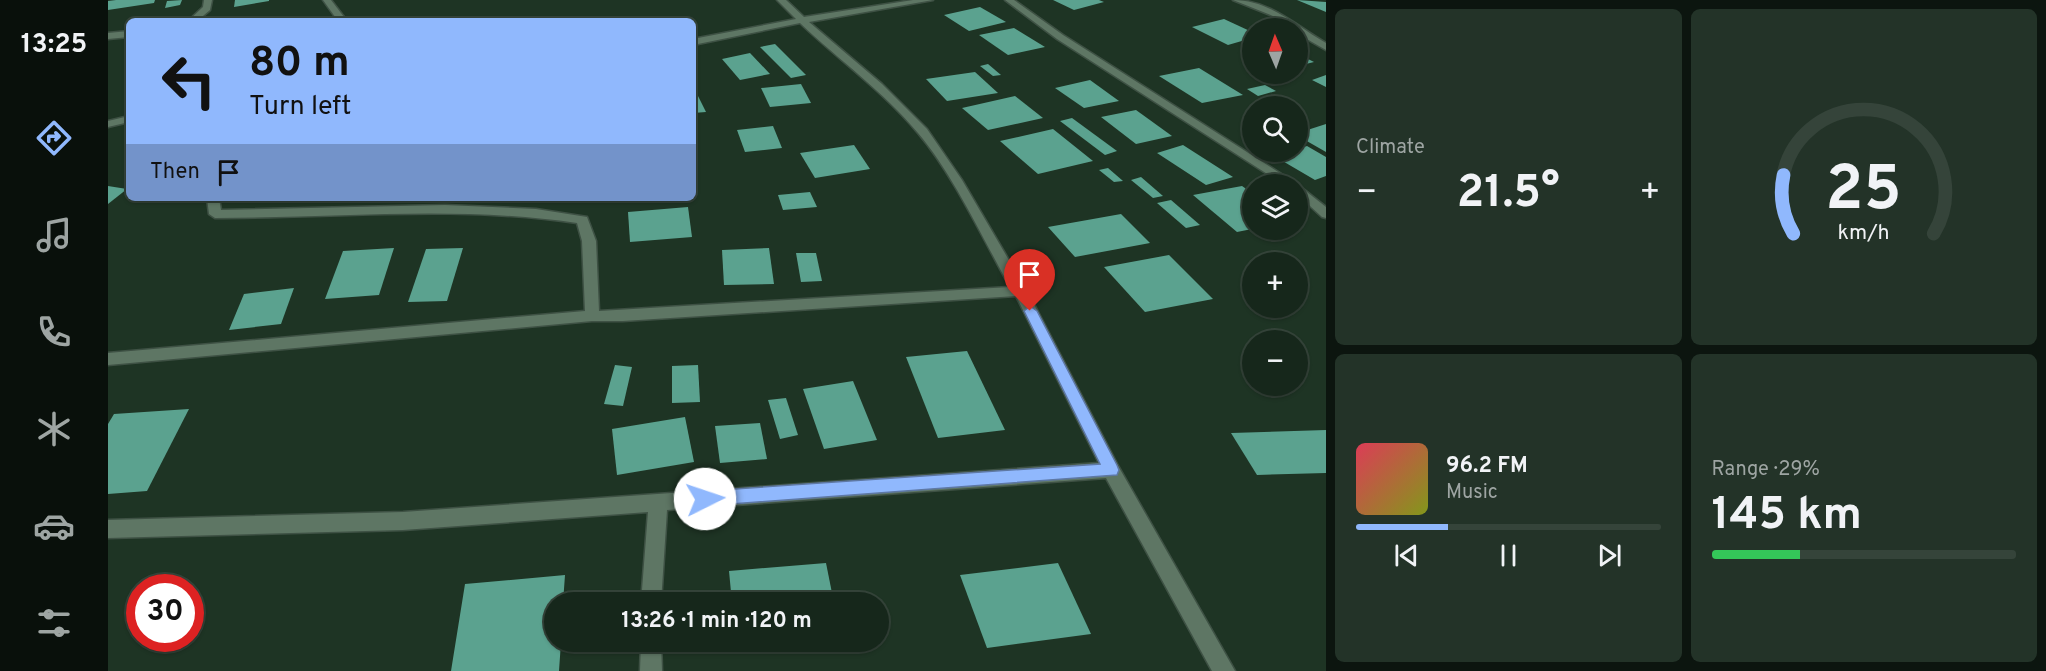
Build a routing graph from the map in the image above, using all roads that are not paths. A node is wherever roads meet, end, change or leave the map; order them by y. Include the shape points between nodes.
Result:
1 (208, 0) edge
2 (327, 0) edge
3 (781, 0) edge
4 (929, 0) edge
5 (1009, 0) edge
6 (1237, 0) edge
7 (195, 18) edge
8 (341, 18) edge
9 (1280, 18) edge
10 (803, 20) junction
11 (126, 34) edge
12 (108, 36) edge
13 (1308, 37) edge
14 (696, 41) edge
15 (1326, 47) edge
16 (126, 120) edge
17 (108, 124) edge
18 (1275, 174) edge
19 (1308, 195) edge
20 (213, 201) edge
21 (1321, 203) edge
22 (1326, 214) edge
23 (1020, 291) junction
24 (592, 316) junction
25 (108, 358) edge
26 (1111, 470) junction
27 (658, 502) junction
28 (108, 530) edge
29 (652, 592) edge
30 (651, 652) edge
31 (651, 671) edge
32 (1224, 671) edge

1 - 7 street via 207,8
2 - 8 street
3 - 10 street
4 - 10 street
5 - 18 street via 1059,37
6 - 9 street
10 - 14 street
10 - 23 street via 923,131
11 - 12 street
13 - 15 street
16 - 17 street
19 - 21 street
20 - 24 street via 215,213 270,215 432,209 543,212 582,220 590,241
21 - 22 street
23 - 24 street
23 - 26 street
24 - 25 street
26 - 27 street
26 - 32 street
27 - 28 street via 403,520
27 - 29 street
30 - 31 street

